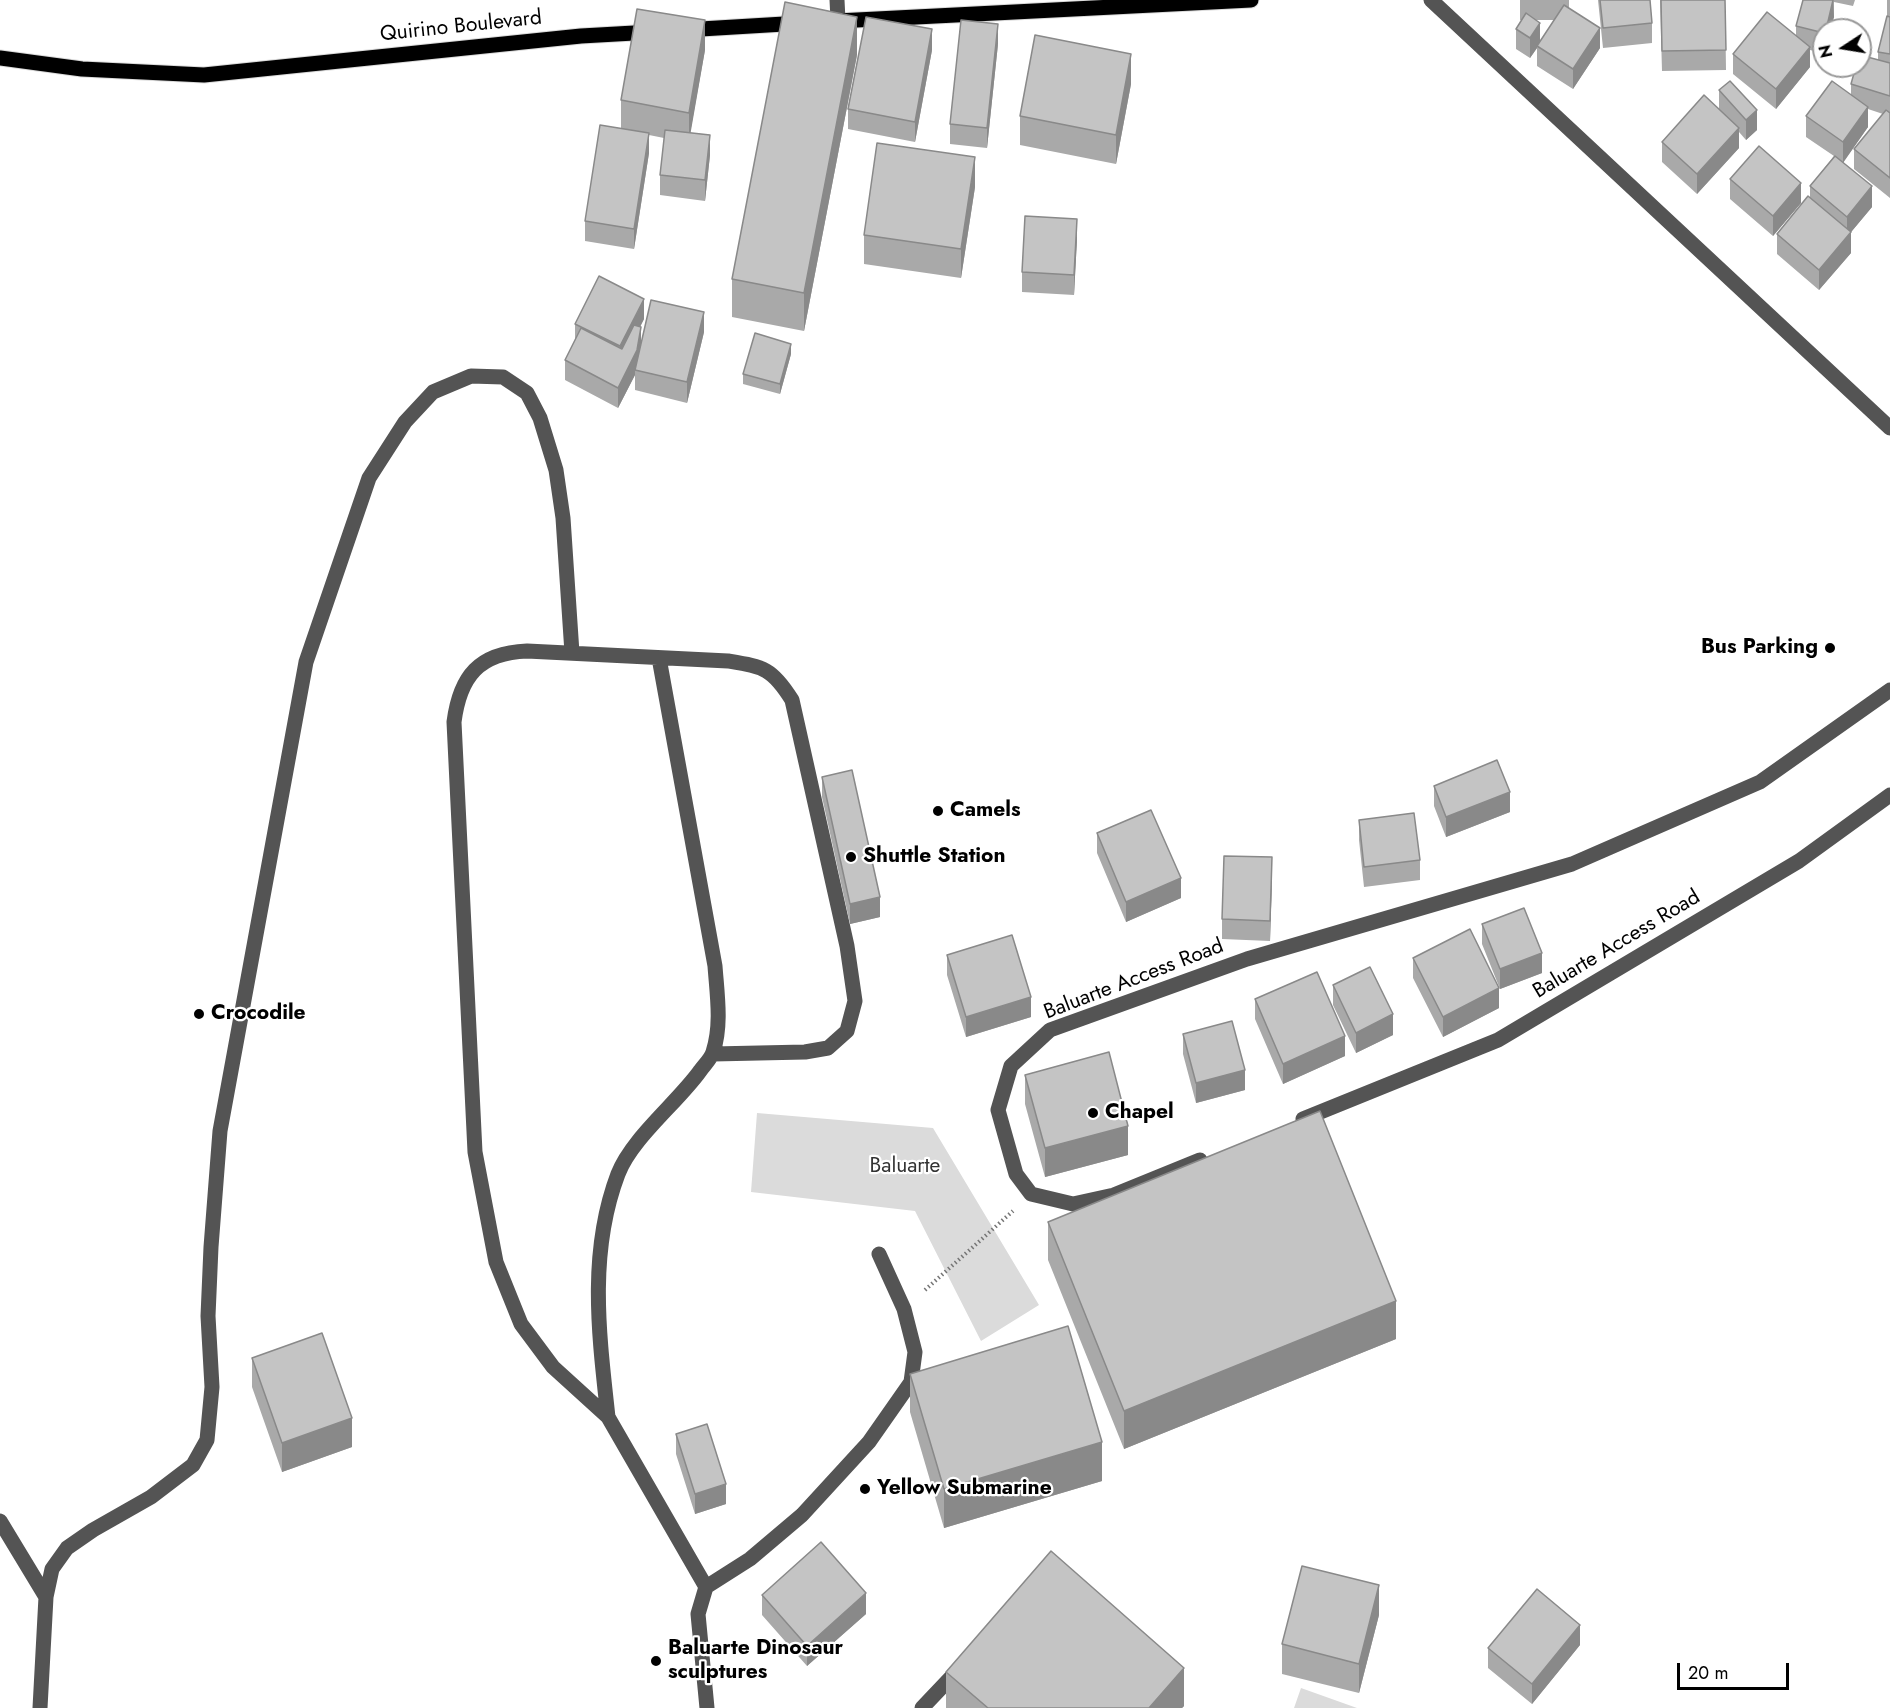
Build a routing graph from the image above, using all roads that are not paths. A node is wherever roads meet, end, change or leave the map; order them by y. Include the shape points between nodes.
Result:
1 (837, 0) edge
2 (1251, 0) edge
3 (1431, 0) edge
4 (1043, 4) edge
5 (827, 21) junction
6 (0, 58) edge
7 (1890, 428) edge
8 (572, 653) junction
9 (659, 658) junction
10 (1890, 690) edge
11 (1890, 795) edge
12 (713, 1054) junction
13 (1289, 1124) edge
14 (1212, 1155) edge
15 (879, 1254) dead end
16 (608, 1417) junction
17 (0, 1521) edge
18 (706, 1587) junction
19 (46, 1598) junction
20 (970, 1658) edge
21 (39, 1708) edge
22 (707, 1708) edge
23 (922, 1708) edge

1 - 5 street
2 - 4 main road, Quirino Boulevard via 1214,4
3 - 7 street
4 - 5 main road, Quirino Boulevard
5 - 6 main road, Quirino Boulevard via 581,36 204,75 82,69
8 - 9 street
8 - 16 street via 505,652 483,662 468,677 457,697 454,722 475,1152 496,1262 521,1324 553,1367
8 - 19 street via 556,470 540,418 527,393 503,377 471,376 433,392 405,422 369,478 306,662 220,1131 208,1316 212,1387 207,1440 193,1465 151,1497 67,1548 52,1569
9 - 12 street via 715,966 718,1017
9 - 12 street via 756,666 778,677 792,700 847,946 855,1001 847,1031 828,1047 805,1052
10 - 14 street, Baluarte Access Road via 1760,782 1572,864 1247,958 1050,1030 1011,1065 998,1110 1016,1174 1031,1194 1073,1204 1114,1195
11 - 13 street, Baluarte Access Road via 1799,861 1498,1040
12 - 16 street via 687,1090 647,1131 619,1172 603,1222 597,1267
15 - 18 street via 904,1309 915,1352 911,1382 869,1442 802,1515 750,1559
16 - 18 street
17 - 19 street
18 - 22 street via 698,1614
19 - 21 street
20 - 23 street

